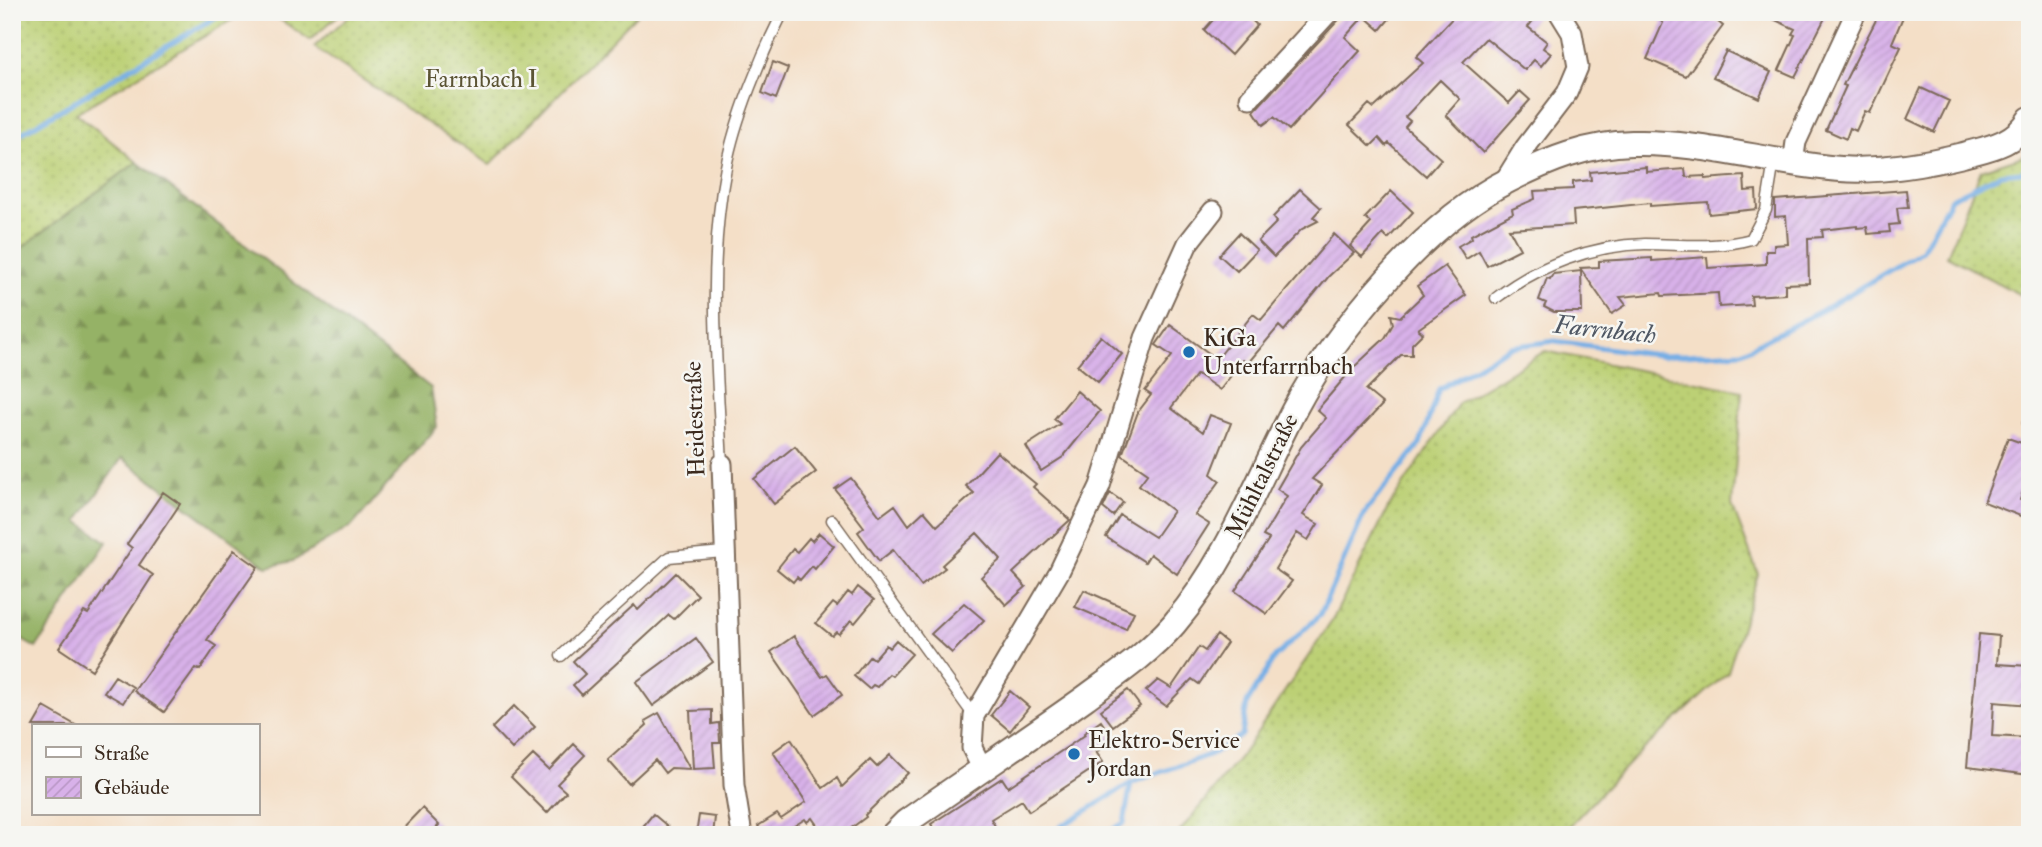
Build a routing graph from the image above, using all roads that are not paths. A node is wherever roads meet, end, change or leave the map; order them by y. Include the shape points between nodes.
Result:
1 (783, 12) edge
2 (1329, 12) edge
3 (1559, 12) edge
4 (1856, 12) edge
5 (1250, 98) dead end
6 (2030, 119) edge
7 (1784, 162) junction
8 (1504, 182) junction
9 (1213, 211) dead end
10 (1496, 298) dead end
11 (722, 464) joint
12 (832, 520) dead end
13 (723, 552) junction
14 (561, 656) dead end
15 (974, 716) junction
16 (982, 768) junction
17 (742, 835) edge
18 (893, 835) edge

1 - 11 lane, Heidestraße via 762,55 726,166 713,291
2 - 5 street
3 - 8 street via 1572,33 1578,67 1567,93
4 - 7 street
6 - 7 street, Mühltalstraße via 2024,129 1999,146 1952,158 1843,170
7 - 8 street, Mühltalstraße via 1660,143 1610,144 1562,156
7 - 10 lane via 1751,239 1727,246 1641,244 1576,255 1517,281
8 - 16 street, Mühltalstraße via 1438,230 1348,328 1311,380 1224,554 1173,625 1132,663
9 - 15 street via 1188,243 1145,338 1100,486 1059,572
11 - 13 street, Heidestraße
12 - 15 lane
13 - 14 lane via 669,557
13 - 17 street, Heidestraße via 734,785
15 - 16 street via 972,748
16 - 18 street, Mühltalstraße

